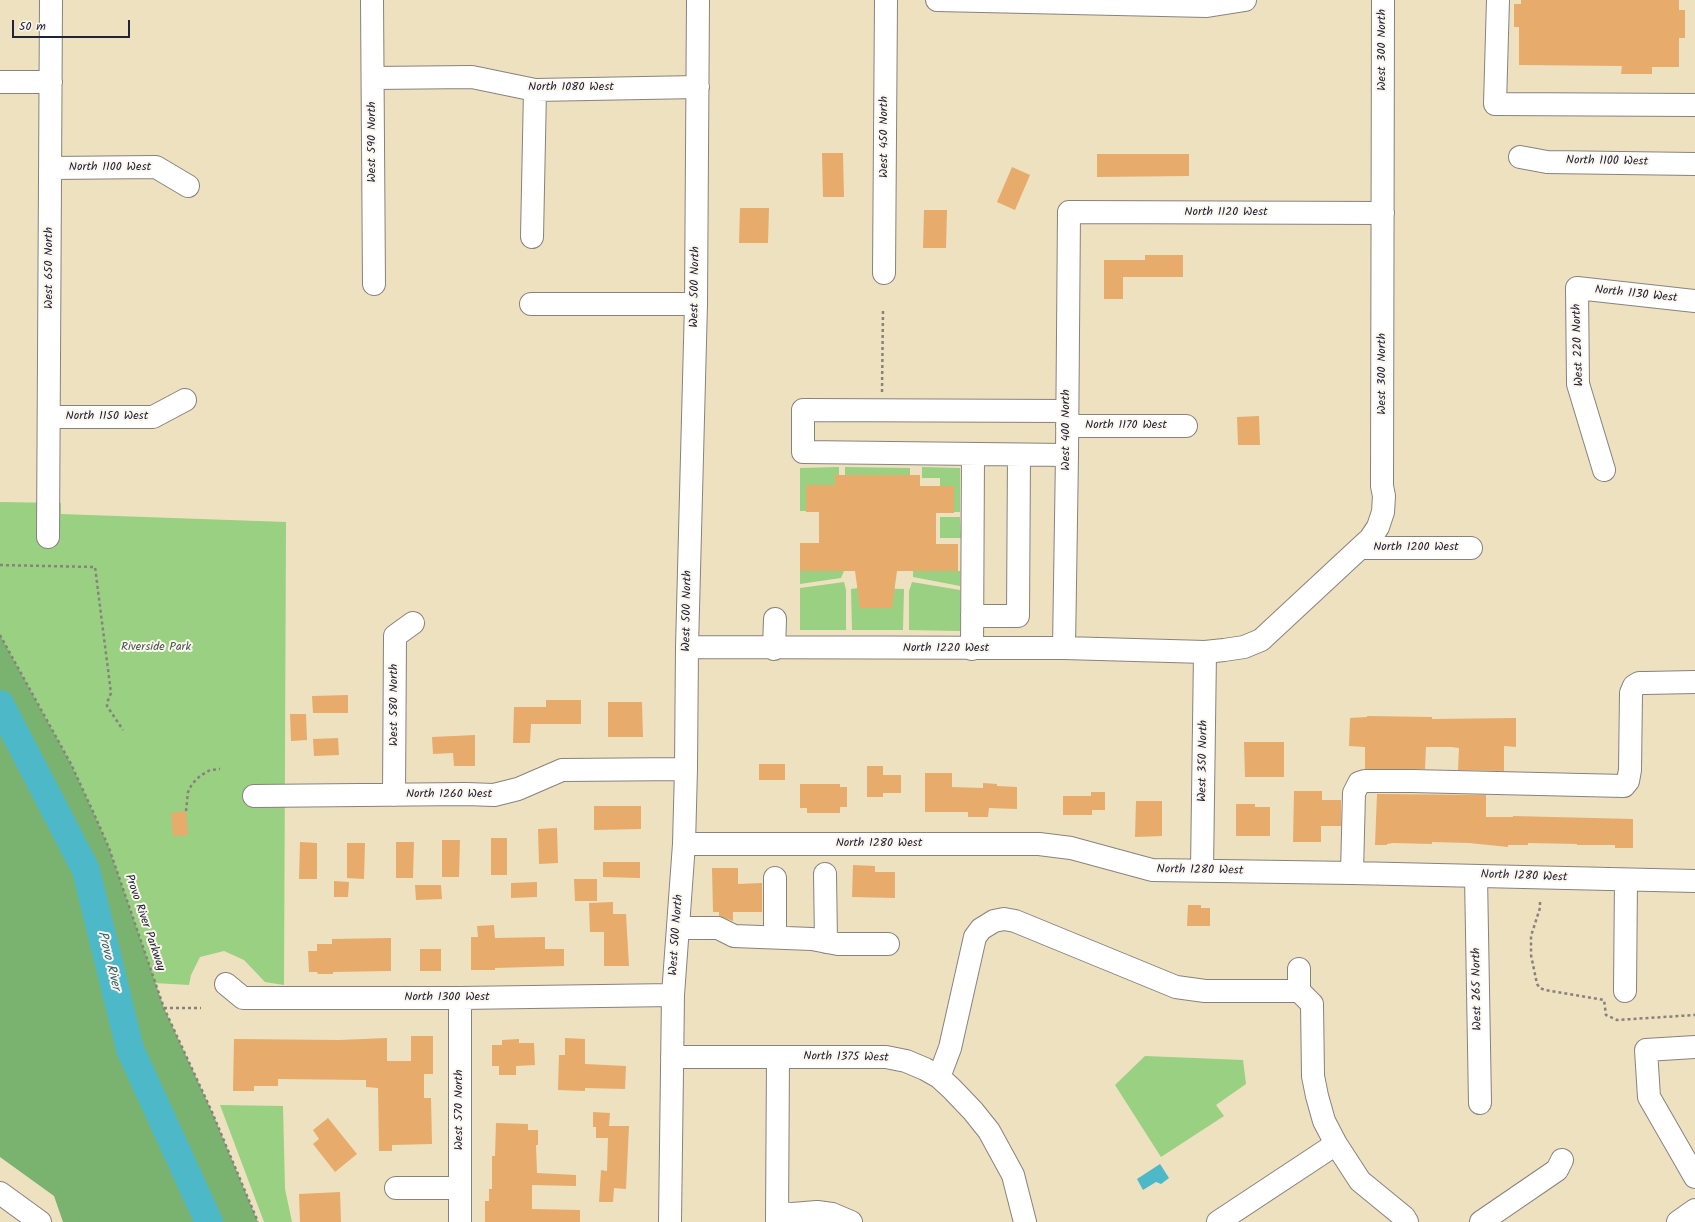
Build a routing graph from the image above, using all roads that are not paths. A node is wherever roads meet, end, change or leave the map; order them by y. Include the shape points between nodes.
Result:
1 (52, 0) edge
2 (372, 0) edge
3 (698, 0) edge
4 (886, 0) edge
5 (937, 0) edge
6 (1245, 0) edge
7 (1383, 0) edge
8 (1498, 0) edge
9 (373, 78) junction
10 (0, 82) edge
11 (51, 82) junction
12 (698, 87) junction
13 (535, 90) junction
14 (1695, 105) edge
15 (1520, 156) dead end
16 (1695, 164) edge
17 (51, 168) junction
18 (188, 186) dead end
19 (1069, 212) joint
20 (1383, 213) junction
21 (532, 237) dead end
22 (884, 273) dead end
23 (374, 284) dead end
24 (1577, 288) joint
25 (1695, 301) edge
26 (531, 304) dead end
27 (696, 304) junction
28 (185, 400) dead end
29 (49, 417) junction
30 (1067, 419) junction
31 (1186, 426) dead end
32 (973, 454) junction
33 (1019, 455) junction
34 (1067, 456) junction
35 (1604, 470) dead end
36 (48, 536) dead end
37 (1360, 548) junction
38 (1471, 548) dead end
39 (972, 616) junction
40 (775, 619) dead end
41 (413, 623) dead end
42 (687, 647) junction
43 (1064, 648) junction
44 (774, 649) junction
45 (972, 649) junction
46 (1205, 652) junction
47 (1695, 682) edge
48 (686, 769) junction
49 (394, 795) junction
50 (254, 796) dead end
51 (684, 844) junction
52 (1202, 870) junction
53 (1352, 873) junction
54 (825, 874) dead end
55 (1476, 876) junction
56 (775, 878) dead end
57 (1626, 880) junction
58 (1695, 881) edge
59 (678, 928) junction
60 (775, 936) junction
61 (826, 942) junction
62 (888, 944) dead end
63 (226, 984) dead end
64 (1625, 990) dead end
65 (673, 995) junction
66 (460, 998) junction
67 (1695, 1047) edge
68 (672, 1056) junction
69 (778, 1057) junction
70 (938, 1077) junction
71 (1480, 1103) dead end
72 (1336, 1144) junction
73 (1562, 1160) dead end
74 (1695, 1177) edge
75 (396, 1188) dead end
76 (460, 1188) junction
77 (0, 1193) edge
78 (1695, 1210) edge
79 (777, 1217) edge
80 (40, 1222) edge
81 (460, 1222) edge
82 (670, 1222) edge
83 (851, 1222) edge
84 (1025, 1222) edge
85 (1218, 1222) edge
86 (1407, 1222) edge
87 (1481, 1222) edge
88 (1678, 1222) edge

1 - 11 street, West 650 North
2 - 9 street, West 590 North
3 - 12 street, West 500 North
4 - 22 street, West 450 North
5 - 6 street via 1208,6
7 - 20 street, West 300 North
8 - 14 street via 1495,104
9 - 13 street, North 1080 West via 472,77
9 - 23 street, West 590 North
10 - 11 street
11 - 17 street, West 650 North
12 - 13 street, North 1080 West
12 - 27 street, West 500 North
13 - 21 street
15 - 16 street, North 1100 West via 1547,162
17 - 18 street, North 1100 West via 156,167
17 - 29 street, West 650 North
19 - 20 street, North 1120 West
19 - 30 street, West 400 North
20 - 37 street, West 300 North via 1383,512 1370,539
24 - 25 street, North 1130 West
24 - 35 street, West 220 North via 1578,384
26 - 27 street
27 - 42 street, West 500 North
28 - 29 street, North 1150 West via 153,417
29 - 36 street, West 650 North
30 - 31 street, North 1170 West
30 - 32 street, North 1170 West via 881,410 803,410 803,452
30 - 34 street, West 400 North
32 - 33 street
32 - 39 street
33 - 34 street
33 - 39 street via 1018,616
34 - 43 street, West 400 North
37 - 38 street, North 1200 West
37 - 46 street, West 300 North via 1261,640 1244,647
39 - 45 street
40 - 44 street
41 - 49 street, West 580 North via 396,636
42 - 44 street, North 1220 West
42 - 48 street, West 500 North
43 - 45 street, North 1220 West
43 - 46 street, North 1220 West
44 - 45 street, North 1220 West
46 - 52 street, West 350 North
47 - 53 street via 1638,683 1634,686 1631,693 1630,770 1624,786 1412,781 1359,783 1354,793
48 - 49 street, North 1260 West via 562,770 518,789 494,795
48 - 51 street, West 500 North
49 - 50 street, North 1260 West
51 - 52 street, North 1280 West via 1038,844 1071,848 1152,870
51 - 59 street, West 500 North
52 - 53 street, North 1280 West
53 - 55 street, North 1280 West
54 - 61 street
55 - 57 street, North 1280 West
55 - 71 street, West 265 North
56 - 60 street
57 - 58 street, North 1280 West
57 - 64 street
59 - 60 street via 718,928 734,936
59 - 65 street, West 500 North
60 - 61 street
61 - 62 street
63 - 66 street, North 1300 West via 244,998
65 - 66 street, North 1300 West
65 - 68 street, West 500 North
66 - 76 street, West 570 North
67 - 74 street via 1646,1050 1649,1097
68 - 69 street, North 1375 West
68 - 82 street, West 500 North
69 - 70 street, North 1375 West via 886,1057 906,1061
69 - 79 street
70 - 72 street via 950,1048 975,937 981,929 994,921 1004,919 1176,987 1205,991 1299,980 1312,1004 1317,1096 1324,1121
70 - 84 street, North 1375 West via 973,1111 989,1131 1013,1175
72 - 85 street
72 - 86 street via 1360,1181
73 - 87 street via 1557,1170
75 - 76 street
76 - 81 street, West 570 North
77 - 80 street
78 - 88 street
79 - 83 street via 817,1212 832,1214

